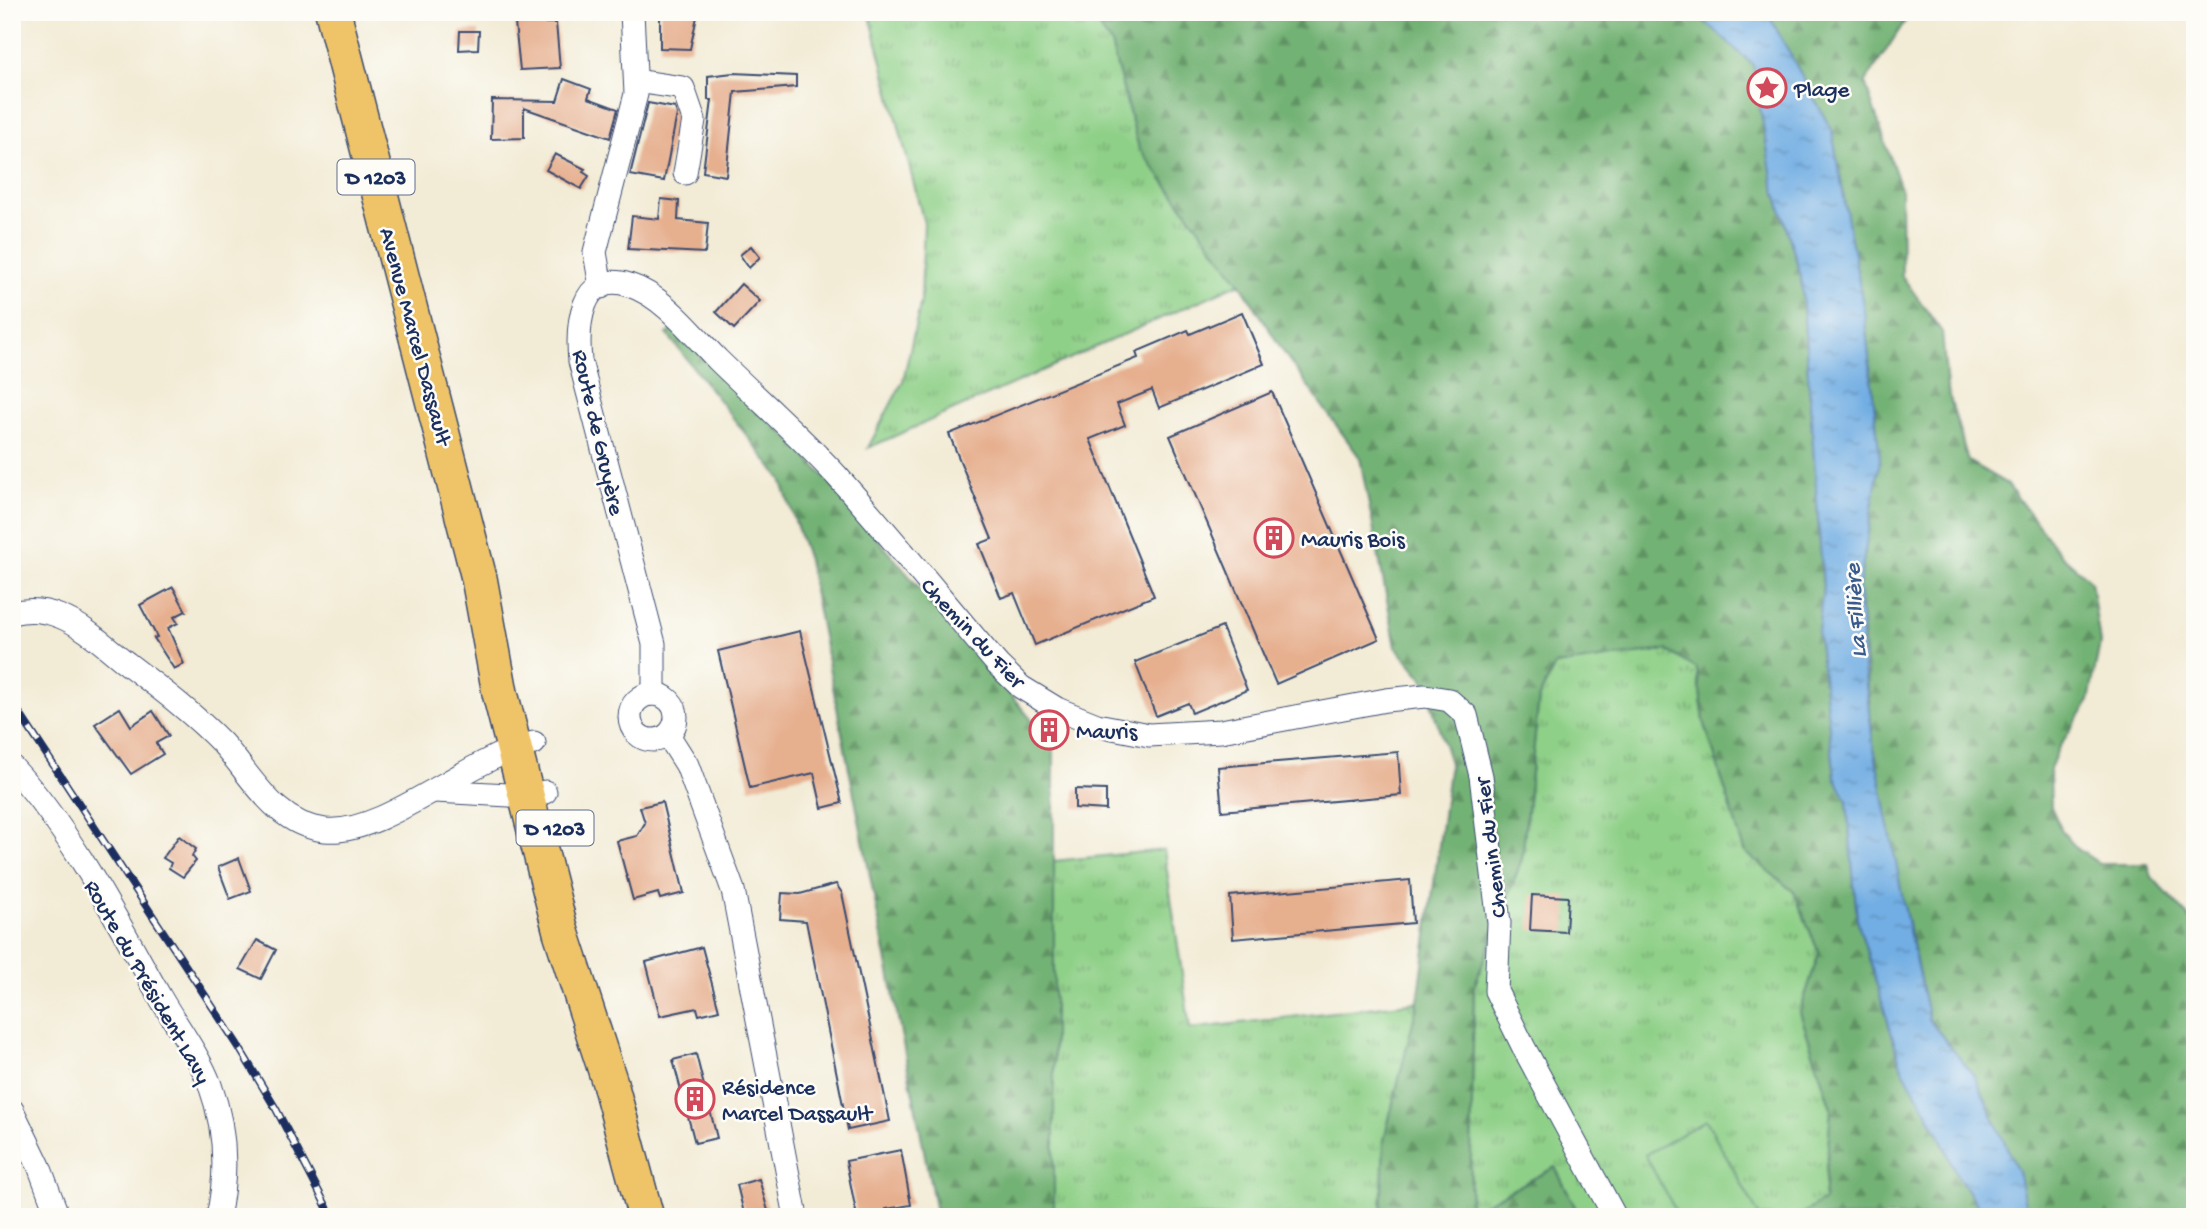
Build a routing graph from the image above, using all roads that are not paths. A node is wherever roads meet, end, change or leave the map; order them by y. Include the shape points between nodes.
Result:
1 (333, 12) edge
2 (632, 12) edge
3 (636, 81) junction
4 (685, 173) dead end
5 (601, 287) junction
6 (12, 613) edge
7 (654, 694) junction
8 (668, 735) junction
9 (524, 745) junction
10 (12, 767) edge
11 (435, 791) junction
12 (536, 794) junction
13 (12, 1110) edge
14 (58, 1217) edge
15 (218, 1217) edge
16 (646, 1217) edge
17 (796, 1217) edge
18 (1615, 1217) edge

1 - 9 main road, Avenue Marcel Dassault / D 1203 via 479,578 500,693
2 - 3 street
3 - 4 street via 683,88 694,120
3 - 5 street via 632,119 595,251
5 - 7 street, Route de Gruyère via 588,298 580,317 580,361 654,644
5 - 18 street, Chemin du Fier via 628,285 670,313 835,474 998,665 1021,687 1057,709 1123,731 1176,736 1425,696 1449,700 1466,715 1481,776 1499,923 1496,991
6 - 11 street via 46,612 82,628 197,720 274,806 297,821 322,830 346,829
7 - 8 street via 669,700 675,709 676,720
7 - 8 street via 633,705 631,726 647,740
8 - 17 street via 687,765 733,890
9 - 11 street via 477,765
9 - 12 main road, Avenue Marcel Dassault / D 1203
10 - 15 street, Route du Président Lavy via 78,859 209,1084 223,1131 226,1167
11 - 12 street
12 - 16 main road, Avenue Marcel Dassault / D 1203 via 564,944 610,1083
13 - 14 street

